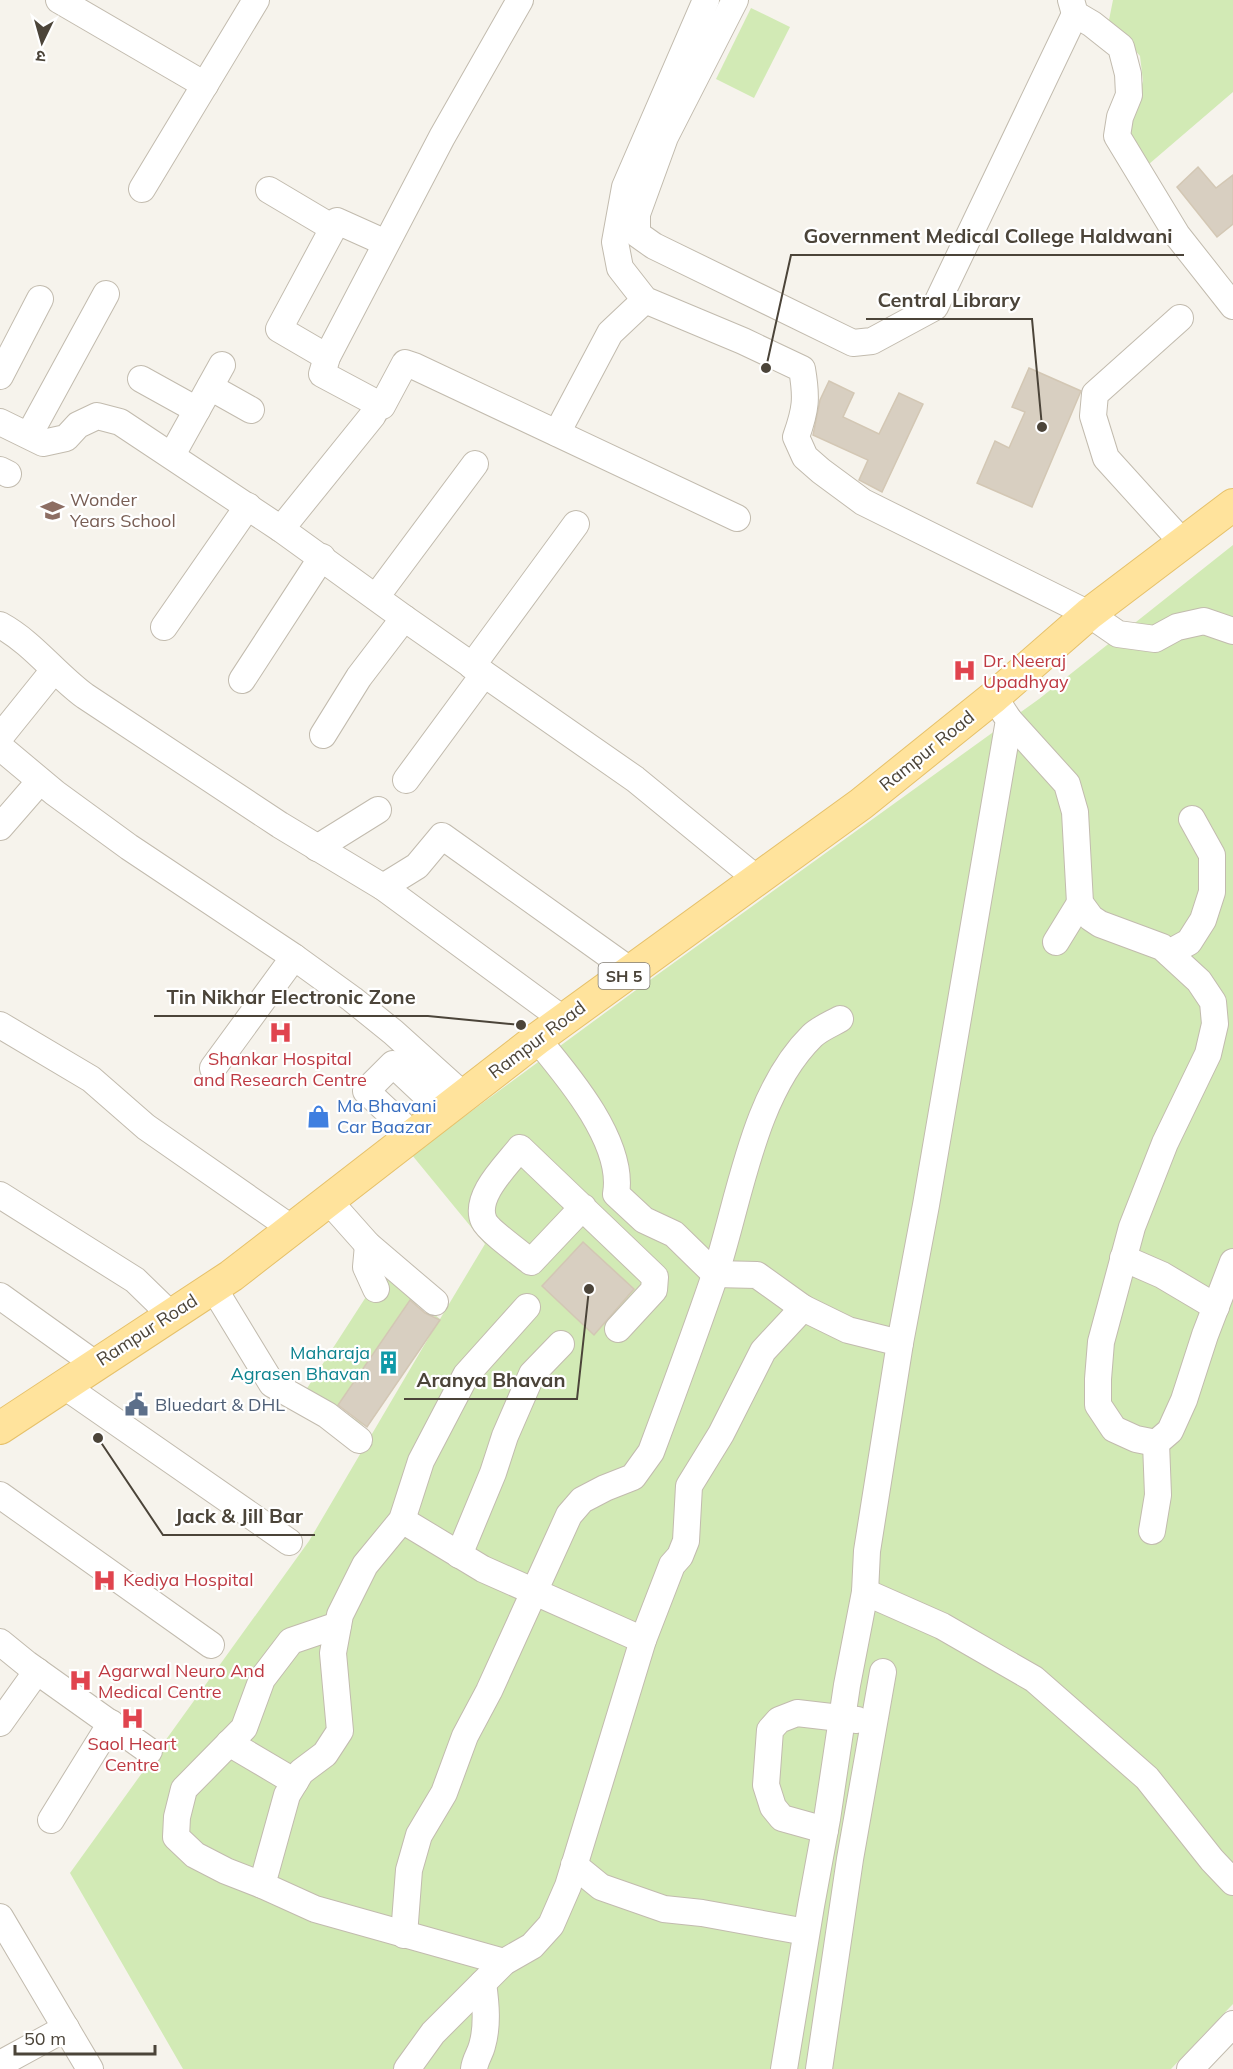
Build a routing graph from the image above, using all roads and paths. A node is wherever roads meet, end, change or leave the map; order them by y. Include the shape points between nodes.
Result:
1 (59, 0) edge
2 (256, 0) edge
3 (520, 0) edge
4 (706, 0) edge
5 (735, 0) edge
6 (1073, 7) edge
7 (205, 85) junction
8 (142, 189) dead end
9 (269, 190) dead end
10 (333, 228) junction
11 (386, 243) junction
12 (106, 294) dead end
13 (40, 299) dead end
14 (645, 300) junction
15 (1233, 306) edge
16 (1180, 318) dead end
17 (327, 357) junction
18 (0, 376) edge
19 (141, 380) dead end
20 (197, 410) junction
21 (251, 410) dead end
22 (373, 415) dead end
23 (0, 422) edge
24 (557, 433) junction
25 (28, 435) junction
26 (172, 455) junction
27 (475, 464) dead end
28 (1233, 505) edge
29 (248, 506) junction
30 (737, 518) dead end
31 (576, 524) dead end
32 (281, 528) junction
33 (1183, 543) junction
34 (322, 557) junction
35 (376, 597) junction
36 (1089, 614) junction
37 (404, 618) junction
38 (0, 625) edge
39 (164, 627) dead end
40 (1233, 631) edge
41 (54, 670) junction
42 (478, 670) junction
43 (242, 680) dead end
44 (1001, 708) junction
45 (323, 735) dead end
46 (0, 737) edge
47 (0, 747) edge
48 (406, 780) dead end
49 (40, 781) junction
50 (378, 810) dead end
51 (1192, 819) dead end
52 (0, 827) edge
53 (317, 848) junction
54 (757, 879) junction
55 (383, 887) junction
56 (1080, 903) junction
57 (1056, 942) dead end
58 (1169, 953) junction
59 (294, 957) junction
60 (631, 971) junction
61 (840, 1019) dead end
62 (564, 1020) junction
63 (0, 1025) edge
64 (537, 1039) junction
65 (213, 1068) dead end
66 (453, 1103) junction
67 (413, 1135) junction
68 (616, 1194) junction
69 (0, 1195) edge
70 (328, 1200) junction
71 (291, 1228) junction
72 (368, 1245) junction
73 (1123, 1258) junction
74 (1233, 1262) edge
75 (715, 1274) junction
76 (213, 1287) junction
77 (376, 1289) dead end
78 (0, 1296) edge
79 (435, 1302) dead end
80 (1216, 1306) junction
81 (526, 1307) dead end
82 (803, 1308) junction
83 (171, 1315) junction
84 (618, 1329) dead end
85 (900, 1343) junction
86 (561, 1344) dead end
87 (95, 1364) junction
88 (63, 1385) junction
89 (5, 1416) edge
90 (360, 1440) dead end
91 (1156, 1443) junction
92 (0, 1495) edge
93 (402, 1520) junction
94 (1152, 1531) dead end
95 (289, 1542) dead end
96 (459, 1555) junction
97 (534, 1592) junction
98 (865, 1592) junction
99 (338, 1625) junction
100 (643, 1641) junction
101 (0, 1642) edge
102 (211, 1645) dead end
103 (37, 1671) junction
104 (883, 1672) dead end
105 (842, 1717) junction
106 (874, 1722) junction
107 (0, 1723) edge
108 (111, 1723) junction
109 (229, 1743) junction
110 (149, 1750) dead end
111 (295, 1782) junction
112 (51, 1820) dead end
113 (825, 1830) junction
114 (820, 1859) junction
115 (850, 1859) junction
116 (574, 1865) junction
117 (1233, 1882) edge
118 (262, 1885) junction
119 (0, 1917) edge
120 (806, 1932) junction
121 (404, 1935) junction
122 (504, 1962) junction
123 (483, 1983) junction
124 (1233, 2024) edge
125 (66, 2028) junction
126 (0, 2064) edge
127 (90, 2069) edge
128 (408, 2069) edge
129 (474, 2069) edge
130 (784, 2069) edge
131 (819, 2069) edge
132 (1190, 2069) edge

1 - 7 street
2 - 7 street
3 - 11 street
4 - 14 street via 625,187 615,242 620,268
5 - 6 street via 665,137 637,214 637,234 654,246 853,343 872,341 935,308
6 - 15 street via 1121,47 1129,95 1117,136 1177,235
7 - 8 street
9 - 10 street
10 - 11 street via 337,221
10 - 17 street via 279,329
11 - 17 street
12 - 25 street
13 - 18 street
14 - 24 street via 610,333
14 - 36 street via 802,369 807,396 796,437 805,457 863,502
16 - 33 street via 1095,394 1093,416 1106,458
17 - 24 street via 322,374 382,406 405,363
19 - 20 street
20 - 21 street via 216,376
20 - 26 street
22 - 32 street
23 - 25 street
24 - 30 street
25 - 26 street via 43,442 66,438 78,424 97,416 120,422
26 - 29 street
27 - 35 street
28 - 33 main road, Rampur Road / SH 5
29 - 32 street
29 - 39 street
31 - 42 street
32 - 34 street
33 - 36 main road, Rampur Road / SH 5
34 - 35 street
34 - 43 street
35 - 37 street
36 - 40 street via 1118,634 1155,639 1177,627 1204,621
36 - 44 main road, Rampur Road / SH 5
37 - 42 street
37 - 45 street via 359,676
38 - 41 street via 25,641
41 - 46 street
41 - 53 street via 85,696
42 - 48 street
42 - 54 street via 635,779
44 - 54 main road, Rampur Road / SH 5
44 - 56 street via 1067,784 1075,812
44 - 85 street via 926,1205
47 - 49 street
49 - 52 street
49 - 59 street via 129,847
50 - 53 street
51 - 58 street via 1212,855 1212,892 1203,920 1189,942
53 - 55 street
54 - 60 main road, Rampur Road / SH 5
55 - 60 street via 417,866 442,836
55 - 62 street
56 - 57 street
56 - 58 street via 1100,924
58 - 73 street via 1199,981 1213,1002 1215,1024 1208,1054 1165,1143
59 - 65 street
59 - 66 street via 393,1032
60 - 62 main road, Rampur Road / SH 5
61 - 75 street via 813,1035 784,1071 747,1157
62 - 64 main road, Rampur Road / SH 5
63 - 71 street via 91,1079 146,1127
64 - 66 main road, Rampur Road / SH 5
64 - 68 street via 585,1102 605,1136 615,1163
66 - 67 main road, Rampur Road / SH 5
66 - 67 street via 393,1064 366,1091
67 - 70 main road, Rampur Road / SH 5
68 - 75 street via 644,1220 674,1234
68 - 84 street via 588,1211 656,1277 654,1290
69 - 83 street via 135,1280
70 - 71 main road, Rampur Road / SH 5
70 - 72 street
71 - 76 main road, Rampur Road / SH 5
72 - 77 street via 366,1267
72 - 79 street
73 - 80 street
73 - 91 street via 1101,1342 1098,1406 1114,1429
74 - 80 street
75 - 82 street via 757,1275
75 - 97 street via 651,1452 633,1477 582,1500 569,1515
76 - 83 main road, Rampur Road / SH 5
76 - 90 street via 272,1384 327,1414
78 - 87 street
80 - 91 street via 1184,1400 1170,1431
81 - 93 street via 466,1375 420,1461
82 - 85 street via 848,1330
82 - 100 street via 763,1351 721,1434 689,1486 686,1541 672,1565
83 - 87 main road, Rampur Road / SH 5
85 - 98 street via 867,1551
86 - 96 street via 532,1374
87 - 88 main road, Rampur Road / SH 5
88 - 89 main road, Rampur Road / SH 5
88 - 95 street
91 - 94 street via 1158,1495
92 - 102 street
93 - 96 street
93 - 99 street via 365,1565
96 - 97 street
97 - 100 street
97 - 121 street via 465,1736 444,1793 418,1835 409,1870
98 - 105 street
98 - 117 street via 942,1626 1034,1679 1147,1778
99 - 109 street via 291,1641 262,1679 244,1728
99 - 111 street via 333,1653 340,1731 325,1754 301,1772
100 - 116 street
101 - 103 street
103 - 107 street
103 - 108 street
104 - 106 street
105 - 106 street
105 - 113 street
105 - 113 street via 797,1713 779,1720 770,1730 766,1785 773,1807 782,1818
106 - 115 street
108 - 110 street
108 - 112 street
109 - 111 street
109 - 118 street via 184,1789 176,1837 195,1855
111 - 118 street via 278,1822
113 - 114 street
114 - 115 street
114 - 120 street
115 - 131 street
116 - 120 street via 601,1887 664,1909
116 - 122 street via 551,1925 532,1946
118 - 121 street via 315,1909
119 - 125 street
120 - 130 street
121 - 122 street
122 - 123 street
123 - 128 street via 433,2033
123 - 129 street via 487,2012
124 - 132 street
125 - 126 street
125 - 127 street

